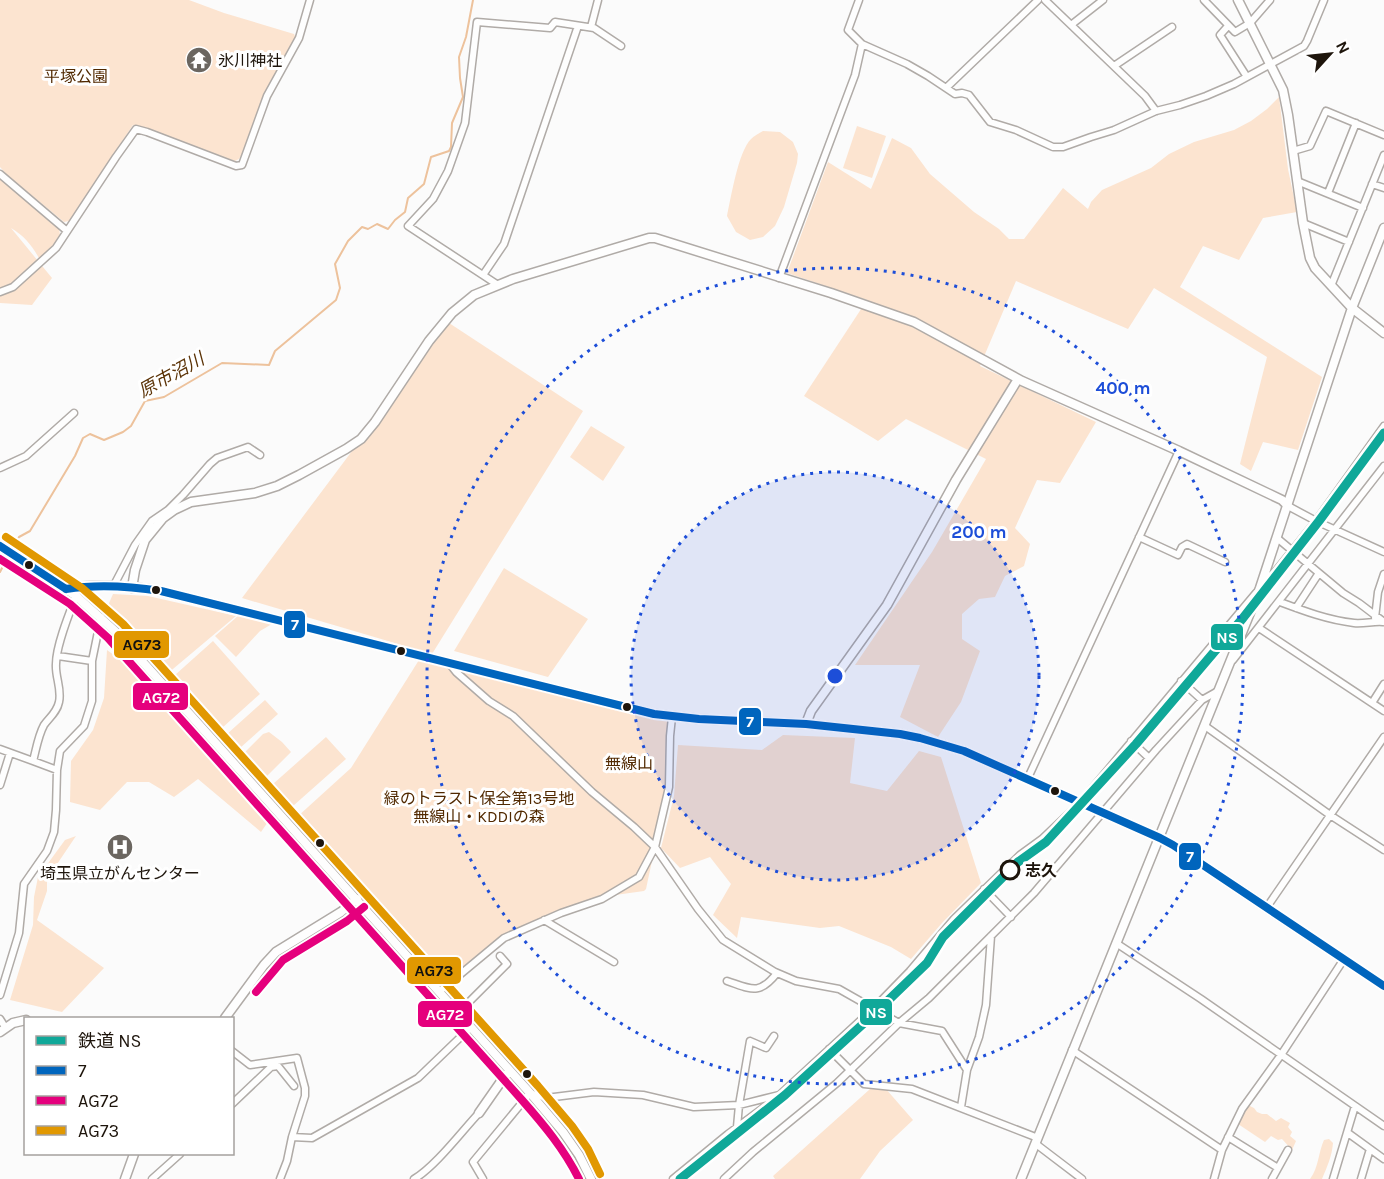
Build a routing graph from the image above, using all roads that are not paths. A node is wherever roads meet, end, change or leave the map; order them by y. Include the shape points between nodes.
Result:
1 (310, 0) edge
2 (597, 0) edge
3 (1038, 0) edge
4 (1045, 0) edge
5 (1103, 0) edge
6 (1204, 0) edge
7 (1238, 0) edge
8 (1270, 0) edge
9 (1324, 0) edge
10 (858, 1) edge
11 (1250, 23) junction
12 (1071, 25) junction
13 (578, 26) junction
14 (1228, 26) junction
15 (591, 27) junction
16 (1172, 27) dead end
17 (862, 44) junction
18 (621, 46) dead end
19 (1271, 63) junction
20 (1114, 66) junction
21 (1247, 77) junction
22 (946, 88) junction
23 (1156, 111) junction
24 (1356, 123) junction
25 (1384, 135) edge
26 (1293, 151) junction
27 (1384, 155) edge
28 (0, 174) edge
29 (1297, 181) junction
30 (1372, 184) junction
31 (1384, 188) edge
32 (1328, 193) junction
33 (1363, 208) junction
34 (1303, 223) junction
35 (1384, 228) edge
36 (67, 231) junction
37 (1349, 242) junction
38 (483, 275) junction
39 (779, 278) junction
40 (498, 285) junction
41 (1331, 286) junction
42 (0, 292) edge
43 (1352, 308) junction
44 (1384, 333) edge
45 (1018, 379) junction
46 (74, 413) dead end
47 (1384, 426) edge
48 (1179, 451) junction
49 (260, 455) dead end
50 (1384, 466) edge
51 (0, 468) edge
52 (1288, 506) junction
53 (1316, 521) junction
54 (1335, 530) junction
55 (1139, 537) junction
56 (1277, 538) junction
57 (6, 550) edge
58 (1292, 551) junction
59 (1384, 552) edge
60 (1225, 562) dead end
61 (1309, 564) junction
62 (1319, 573) junction
63 (1384, 574) edge
64 (1261, 584) junction
65 (113, 586) junction
66 (132, 588) junction
67 (66, 589) junction
68 (76, 596) junction
69 (1280, 602) junction
70 (1296, 608) junction
71 (101, 617) junction
72 (1376, 618) junction
73 (1384, 622) edge
74 (1259, 628) junction
75 (58, 656) junction
76 (92, 661) junction
77 (448, 662) junction
78 (1228, 667) junction
79 (1181, 681) junction
80 (1384, 684) edge
81 (1218, 691) junction
82 (1202, 700) junction
83 (1372, 703) junction
84 (1384, 711) edge
85 (672, 717) junction
86 (806, 724) junction
87 (1205, 726) junction
88 (1384, 737) edge
89 (1131, 741) junction
90 (0, 749) edge
91 (10, 753) junction
92 (1149, 758) junction
93 (33, 761) junction
94 (57, 770) junction
95 (1027, 780) junction
96 (0, 785) edge
97 (1080, 803) junction
98 (1102, 812) junction
99 (1330, 815) junction
100 (1160, 837) junction
101 (655, 847) junction
102 (1384, 850) edge
103 (984, 889) junction
104 (357, 899) junction
105 (1267, 907) junction
106 (1011, 917) junction
107 (544, 920) junction
108 (991, 936) junction
109 (1116, 943) junction
110 (500, 956) dead end
111 (1344, 959) junction
112 (614, 962) dead end
113 (777, 973) junction
114 (727, 981) dead end
115 (1384, 986) edge
116 (439, 992) junction
117 (0, 995) edge
118 (874, 1008) junction
119 (458, 1013) junction
120 (226, 1017) edge
121 (24, 1020) edge
122 (899, 1023) junction
123 (2, 1026) edge
124 (471, 1027) junction
125 (774, 1036) dead end
126 (829, 1049) junction
127 (1072, 1050) junction
128 (234, 1053) edge
129 (1281, 1055) junction
130 (509, 1070) junction
131 (850, 1070) junction
132 (967, 1070) junction
133 (294, 1086) dead end
134 (530, 1093) junction
135 (780, 1094) junction
136 (234, 1102) edge
137 (739, 1105) junction
138 (1355, 1106) junction
139 (961, 1107) junction
140 (479, 1113) joint
141 (1384, 1126) edge
142 (737, 1127) junction
143 (1348, 1133) junction
144 (292, 1137) junction
145 (1228, 1137) junction
146 (1037, 1141) junction
147 (1370, 1149) junction
148 (1222, 1150) junction
149 (1288, 1150) dead end
150 (134, 1155) edge
151 (179, 1155) edge
152 (1384, 1159) edge
153 (1278, 1168) junction
154 (727, 1178) edge
155 (125, 1179) edge
156 (152, 1179) edge
157 (280, 1179) edge
158 (414, 1179) edge
159 (483, 1179) edge
160 (591, 1179) edge
161 (673, 1179) edge
162 (1022, 1179) edge
163 (1082, 1179) edge
164 (1214, 1179) edge
165 (1272, 1179) edge
166 (1334, 1179) edge
167 (1361, 1179) edge

1 - 36 street via 298,38 267,96 242,165 136,129
2 - 15 street
3 - 22 street
4 - 12 street
5 - 12 street
6 - 14 street
7 - 11 street
8 - 11 street
9 - 19 street via 1304,46
10 - 17 street via 848,30
11 - 14 street via 1235,32
11 - 19 street
12 - 20 street
13 - 15 street
13 - 38 street via 504,244
13 - 38 street via 555,22 550,28 477,22 465,123 433,199 408,226
14 - 21 street via 1220,35
15 - 18 street
16 - 20 street
17 - 22 street via 907,64
17 - 39 street via 855,75
19 - 21 street
19 - 26 street via 1284,90
20 - 23 street
21 - 23 street via 1206,96
22 - 23 street via 955,94 969,95 990,122 1053,147 1114,130
24 - 25 street
24 - 26 street via 1326,111 1310,146
24 - 32 street
26 - 29 street
27 - 30 street
28 - 36 street
29 - 32 street
29 - 34 street
30 - 31 street
30 - 33 street
32 - 33 street
33 - 37 street
34 - 37 street
34 - 41 street via 1310,258
35 - 43 street
36 - 42 street via 42,261 13,287
37 - 41 street
38 - 40 street
39 - 40 street via 649,238
39 - 45 street via 914,322
40 - 66 street via 474,295 452,313 361,439 277,486 191,502 164,518 145,540
41 - 43 street
43 - 44 street
43 - 52 street
45 - 48 street
45 - 86 street via 887,605 811,711
46 - 51 street via 26,456
47 - 53 street
48 - 52 street
48 - 55 street
49 - 65 street via 248,447 210,464 168,510 152,521
50 - 54 street
52 - 53 street
52 - 56 street
53 - 54 street
53 - 58 street
54 - 59 street
54 - 61 street
55 - 60 street via 1178,555 1187,544
55 - 95 street
56 - 58 street
56 - 64 street
57 - 67 street
58 - 61 street
58 - 64 street
61 - 62 street
61 - 69 street
62 - 70 street
62 - 72 street
63 - 72 street
64 - 78 street
64 - 79 street
65 - 66 street
65 - 67 street
66 - 77 street via 183,596
67 - 68 street
68 - 71 street
68 - 75 street
69 - 70 street
69 - 74 street
70 - 72 street via 1328,619 1357,623
71 - 76 street
71 - 104 street
72 - 73 street
74 - 78 street
74 - 83 street
75 - 76 street
75 - 93 street via 59,703 44,725
76 - 94 street via 92,701 84,726 60,751
77 - 85 street
77 - 101 street via 489,701 513,716
78 - 81 street
79 - 82 street
79 - 89 street
80 - 83 street
81 - 82 street
81 - 87 street
82 - 92 street
83 - 84 street
85 - 86 street
85 - 101 street via 669,787
86 - 95 street via 929,740 964,751
87 - 99 street
87 - 100 street
88 - 99 street
89 - 92 street
89 - 97 street
90 - 91 street
91 - 93 street
91 - 96 street
92 - 98 street
93 - 94 street
94 - 117 street via 54,832 47,851 24,885 19,933
95 - 97 street
97 - 98 street
97 - 103 street
98 - 100 street
98 - 106 street
99 - 102 street
99 - 105 street
100 - 105 street
100 - 109 street
101 - 107 street via 639,877 628,885
101 - 113 street via 723,940
103 - 106 street
103 - 118 street
104 - 116 street
104 - 120 street via 276,952
105 - 111 street
106 - 108 street
107 - 112 street
107 - 116 street via 504,938
108 - 122 street
108 - 132 street via 986,1005
109 - 127 street
109 - 129 street
110 - 119 street via 507,964
111 - 115 street
111 - 129 street
113 - 114 street via 768,984 752,990
113 - 118 street via 839,989
116 - 119 street
118 - 122 street
118 - 126 street
119 - 124 street
121 - 123 street
122 - 131 street
122 - 132 street via 942,1031
124 - 130 street
124 - 144 street via 418,1078 312,1138
125 - 137 street via 766,1048 750,1041
126 - 131 street
126 - 135 street
127 - 146 street
127 - 148 street
128 - 144 street via 250,1065 297,1058 305,1096
129 - 138 street
129 - 145 street via 1242,1109
130 - 134 street
130 - 140 street
131 - 139 street via 864,1084 912,1089
131 - 154 street
132 - 139 street
133 - 136 street via 278,1066 271,1067
134 - 137 street via 546,1098 594,1092 643,1095 694,1107
134 - 159 street via 473,1162
134 - 160 street via 563,1132
135 - 137 street
135 - 142 street
137 - 142 street
138 - 141 street
138 - 143 street
139 - 146 street
140 - 158 street
142 - 161 street
143 - 147 street
143 - 166 street
144 - 157 street
145 - 148 street
145 - 153 street
146 - 162 street
146 - 163 street
147 - 152 street
147 - 167 street
148 - 164 street
149 - 153 street
150 - 155 street
151 - 156 street
153 - 165 street

